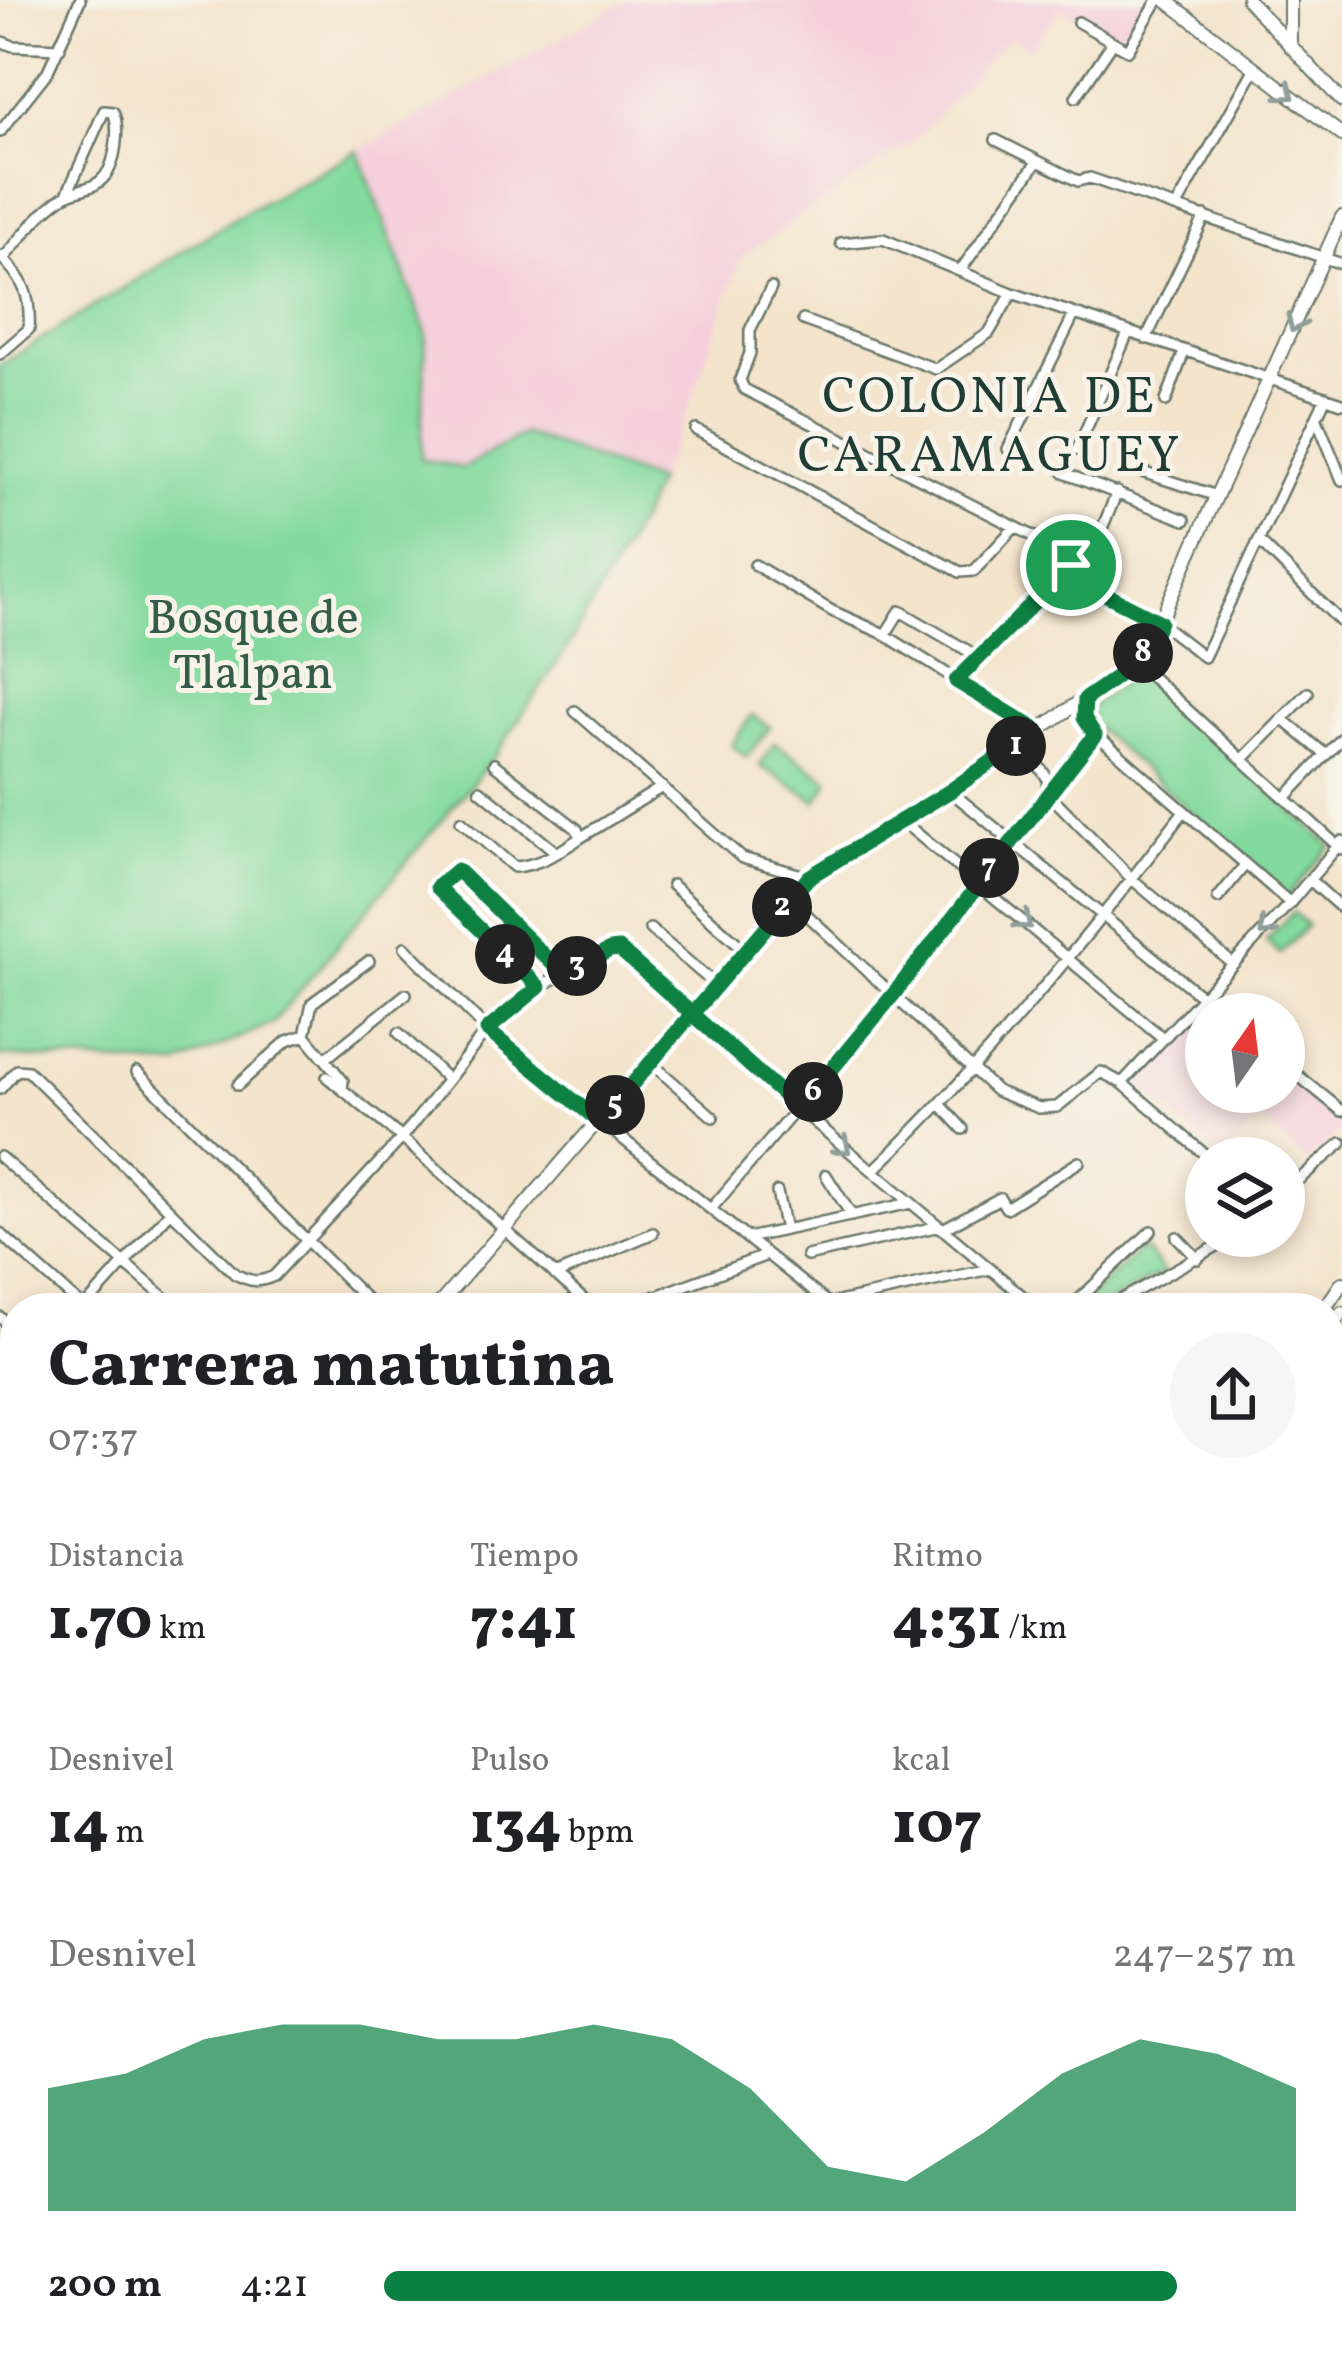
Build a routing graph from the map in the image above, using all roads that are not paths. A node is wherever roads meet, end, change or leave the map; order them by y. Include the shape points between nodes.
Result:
1 (80, 0) edge
2 (1162, 0) edge
3 (1248, 0) edge
4 (1290, 0) edge
5 (1078, 22) dead end
6 (0, 41) edge
7 (1113, 42) junction
8 (1290, 47) junction
9 (60, 48) junction
10 (1128, 50) junction
11 (1141, 58) dead end
12 (1256, 68) junction
13 (1076, 97) dead end
14 (1342, 101) edge
15 (0, 132) edge
16 (1342, 135) edge
17 (996, 140) dead end
18 (1037, 162) junction
19 (67, 194) junction
20 (1177, 206) junction
21 (1205, 216) junction
22 (1342, 217) edge
23 (841, 243) dead end
24 (2, 257) edge
25 (1324, 257) junction
26 (1342, 263) edge
27 (960, 271) junction
28 (771, 287) dead end
29 (1012, 292) junction
30 (1074, 315) junction
31 (803, 320) dead end
32 (1128, 333) junction
33 (1146, 339) junction
34 (1184, 352) junction
35 (0, 353) edge
36 (1271, 379) junction
37 (1326, 398) junction
38 (1166, 400) dead end
39 (1342, 403) edge
40 (1317, 419) junction
41 (696, 430) dead end
42 (1008, 448) dead end
43 (1077, 449) dead end
44 (1126, 466) dead end
45 (1064, 473) dead end
46 (1342, 480) edge
47 (1117, 492) junction
48 (1217, 496) junction
49 (1185, 520) dead end
50 (1014, 528) junction
51 (1259, 542) junction
52 (755, 565) dead end
53 (1071, 565) junction
54 (1083, 576) junction
55 (1160, 622) junction
56 (1342, 623) edge
57 (885, 635) junction
58 (977, 656) junction
59 (1136, 663) junction
60 (956, 681) junction
61 (1309, 694) dead end
62 (1085, 699) junction
63 (575, 711) dead end
64 (1284, 720) junction
65 (1037, 730) junction
66 (1095, 735) junction
67 (1342, 738) edge
68 (1022, 742) junction
69 (1326, 755) junction
70 (1243, 759) junction
71 (494, 764) dead end
72 (662, 787) junction
73 (479, 790) dead end
74 (950, 791) junction
75 (1047, 792) junction
76 (1285, 798) junction
77 (1184, 811) junction
78 (461, 821) dead end
79 (902, 821) junction
80 (580, 838) junction
81 (1010, 841) junction
82 (1340, 845) edge
83 (557, 853) junction
84 (1245, 866) junction
85 (809, 877) junction
86 (1132, 879) junction
87 (1310, 880) junction
88 (977, 882) junction
89 (672, 884) dead end
90 (789, 898) junction
91 (1218, 898) dead end
92 (1290, 904) junction
93 (1342, 909) edge
94 (1102, 916) junction
95 (650, 929) dead end
96 (405, 947) dead end
97 (746, 951) junction
98 (1067, 959) junction
99 (369, 961) dead end
100 (1234, 964) junction
101 (563, 974) junction
102 (717, 986) junction
103 (539, 987) junction
104 (1197, 993) edge
105 (1204, 993) edge
106 (406, 994) dead end
107 (893, 995) junction
108 (692, 1014) junction
109 (1185, 1014) edge
110 (487, 1030) junction
111 (399, 1033) dead end
112 (305, 1035) junction
113 (1163, 1038) junction
114 (325, 1059) junction
115 (651, 1063) junction
116 (971, 1070) junction
117 (137, 1072) dead end
118 (327, 1077) dead end
119 (447, 1079) junction
120 (1305, 1081) edge
121 (1122, 1083) junction
122 (238, 1085) dead end
123 (0, 1089) edge
124 (342, 1089) junction
125 (941, 1105) junction
126 (799, 1109) junction
127 (1342, 1111) edge
128 (713, 1117) dead end
129 (600, 1122) junction
130 (964, 1129) dead end
131 (1185, 1137) edge
132 (402, 1138) junction
133 (1342, 1143) edge
134 (0, 1157) edge
135 (1079, 1162) dead end
136 (873, 1171) junction
137 (1305, 1174) edge
138 (826, 1175) dead end
139 (777, 1192) dead end
140 (911, 1203) junction
141 (711, 1209) junction
142 (170, 1212) junction
143 (852, 1216) junction
144 (942, 1227) junction
145 (506, 1230) junction
146 (785, 1230) junction
147 (1151, 1231) dead end
148 (0, 1233) edge
149 (653, 1233) dead end
150 (1177, 1237) dead end
151 (747, 1238) junction
152 (308, 1240) junction
153 (767, 1255) junction
154 (807, 1256) dead end
155 (1201, 1257) edge
156 (1198, 1259) junction
157 (125, 1263) junction
158 (990, 1268) junction
159 (555, 1274) junction
160 (67, 1293) edge
161 (98, 1293) edge
162 (160, 1293) edge
163 (360, 1293) edge
164 (449, 1293) edge
165 (576, 1293) edge
166 (664, 1293) edge
167 (815, 1293) edge
168 (885, 1293) edge
169 (1019, 1293) edge
170 (1086, 1293) edge
171 (1134, 1293) edge

1 - 9 street
2 - 10 street
2 - 12 street
3 - 8 street
4 - 8 street
5 - 7 street
6 - 9 street
7 - 10 street
7 - 13 street
8 - 14 street
9 - 15 street
10 - 11 street
12 -> 16 street
12 - 20 street
17 - 18 street
18 - 20 street
18 - 27 street
19 - 19 street via 95,186 110,168 113,112 99,116
19 - 24 street
20 - 21 street
21 - 25 street
21 - 33 street
22 - 25 street
23 - 27 street via 883,238
24 - 35 street via 30,301 28,329
25 - 26 street
25 -> 36 street
27 - 29 street
28 - 50 street via 750,330 743,389
29 - 30 street
29 - 31 street via 989,333 936,370
30 - 32 street
30 - 42 street
32 - 33 street
32 - 43 street
33 - 34 street
34 - 36 street
34 - 38 street
36 - 37 street
36 - 48 street
37 - 39 street
37 - 40 street
40 - 46 street
40 - 51 street
41 - 50 street via 960,572 974,571
44 - 48 street
45 - 47 street
47 - 49 street
47 - 54 street
48 - 55 street
50 - 53 street
51 - 55 street via 1208,654
51 - 56 street
52 - 57 street
53 - 54 street
53 - 58 street
54 - 55 street
55 - 59 street
57 - 58 street via 900,611
57 - 60 street
58 - 60 street
59 - 62 street
59 - 70 street
60 - 65 street
61 - 64 street
62 - 65 street
62 - 66 street via 1084,718
63 - 72 street
64 - 69 street
64 - 70 street
65 - 68 street
66 - 75 street
66 - 77 street
67 - 69 street
68 - 74 street
68 - 75 street via 1048,779
69 - 76 street
70 - 76 street
71 - 80 street
72 - 80 street
72 - 85 street via 742,858
73 - 83 street
74 - 79 street
74 - 81 street
75 - 81 street
75 - 86 street
76 - 82 street
77 - 84 street
77 - 86 street
78 - 83 street via 514,867
79 - 85 street
79 - 88 street
80 - 83 street
81 - 88 street
81 - 94 street
82 - 87 street
84 - 91 street
84 - 92 street
85 - 90 street
86 - 94 street
86 - 100 street
87 - 92 street
87 - 93 street
88 -> 98 street
88 - 107 street
89 - 97 street
90 - 97 street
90 - 107 street
92 -> 100 street
94 - 98 street
94 - 104 street
95 - 102 street
96 - 110 street
97 - 102 street
98 - 113 street
98 - 116 street
99 - 112 street via 312,1003
100 - 105 street
101 - 103 street
101 - 103 street via 457,870 437,887
101 - 108 street via 623,951
102 - 108 street
103 - 110 street
106 - 114 street
107 - 116 street
107 - 126 street
108 - 115 street
108 - 126 street
109 - 113 street
110 - 119 street
110 - 129 street
111 - 119 street
112 - 114 street
112 - 122 street
113 - 121 street
114 - 124 street
115 - 128 street
115 - 129 street
116 - 121 street via 1006,1097 1048,1109 1096,1073
116 - 125 street
117 - 152 street
118 - 124 street
119 - 132 street
120 - 127 street
121 - 131 street
123 - 142 street via 17,1070 28,1071
124 - 132 street
125 - 130 street
125 - 136 street
126 -> 136 street
126 - 141 street
129 - 141 street
129 - 145 street
132 - 145 street
132 - 152 street
133 - 137 street
134 - 157 street
135 - 144 street via 1006,1208 1000,1198
136 - 140 street
138 - 143 street
139 - 146 street
140 - 143 street
140 - 144 street
141 - 151 street
142 - 152 street via 250,1282 274,1276
142 - 157 street
143 - 146 street
144 - 154 street
144 - 158 street
145 - 159 street
145 - 164 street
146 - 151 street
147 - 170 street
148 - 160 street
149 - 159 street
150 - 156 street
151 - 153 street
152 - 163 street
153 - 166 street
153 - 167 street
155 - 156 street
156 - 171 street
157 - 161 street
157 - 162 street
158 - 168 street
158 - 169 street
159 - 165 street

